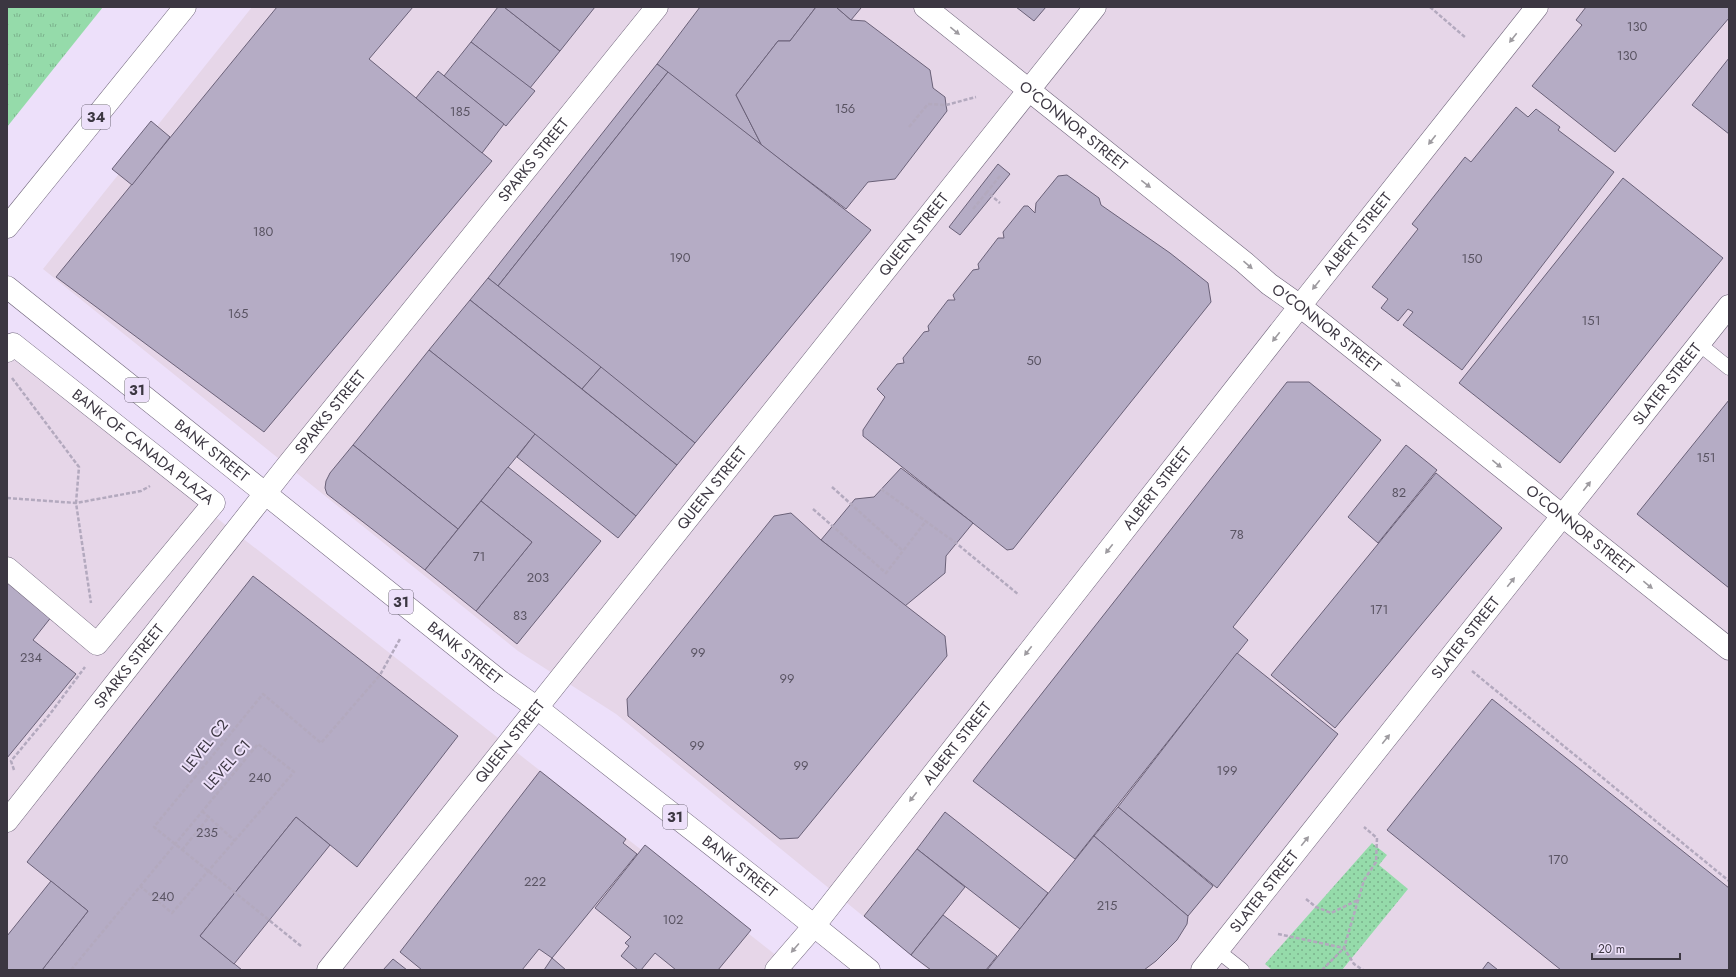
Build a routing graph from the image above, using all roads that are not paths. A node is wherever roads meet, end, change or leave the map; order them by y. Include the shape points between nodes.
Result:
1 (185, 7) edge
2 (657, 7) edge
3 (925, 7) edge
4 (1095, 7) edge
5 (1537, 7) edge
6 (1028, 90) junction
7 (7, 227) edge
8 (7, 287) edge
9 (1300, 306) junction
10 (1729, 306) edge
11 (1699, 344) junction
12 (7, 351) edge
13 (1729, 368) edge
14 (266, 493) junction
15 (1563, 516) junction
16 (7, 568) edge
17 (1729, 649) edge
18 (537, 708) junction
19 (7, 821) edge
20 (814, 926) junction
21 (1218, 951) junction
22 (328, 970) edge
23 (776, 970) edge
24 (869, 970) edge
25 (1202, 970) edge
26 (1242, 970) edge

1 - 7 main road, 34
2 - 14 main road, SPARKS STREET
3 -> 6 main road, O'CONNOR STREET
4 - 6 main road, QUEEN STREET
5 -> 9 main road, ALBERT STREET
6 -> 9 main road, O'CONNOR STREET via 1269,284
6 - 18 main road, QUEEN STREET
8 - 14 main road, BANK STREET / 31
9 -> 15 main road, O'CONNOR STREET
9 -> 20 main road, ALBERT STREET
10 - 11 main road, SLATER STREET
11 - 13 lane
15 -> 11 main road, SLATER STREET
12 - 16 main road, BANK OF CANADA PLAZA via 13,344 214,503 97,644
14 - 18 main road, BANK STREET / 31
14 - 19 main road, SPARKS STREET
15 -> 17 main road, O'CONNOR STREET
21 -> 15 main road, SLATER STREET
18 - 20 main road, BANK STREET / 31
18 - 22 main road, QUEEN STREET
20 -> 23 main road, ALBERT STREET
20 - 24 main road, BANK STREET / 31
21 - 25 main road, SLATER STREET
21 - 26 lane

